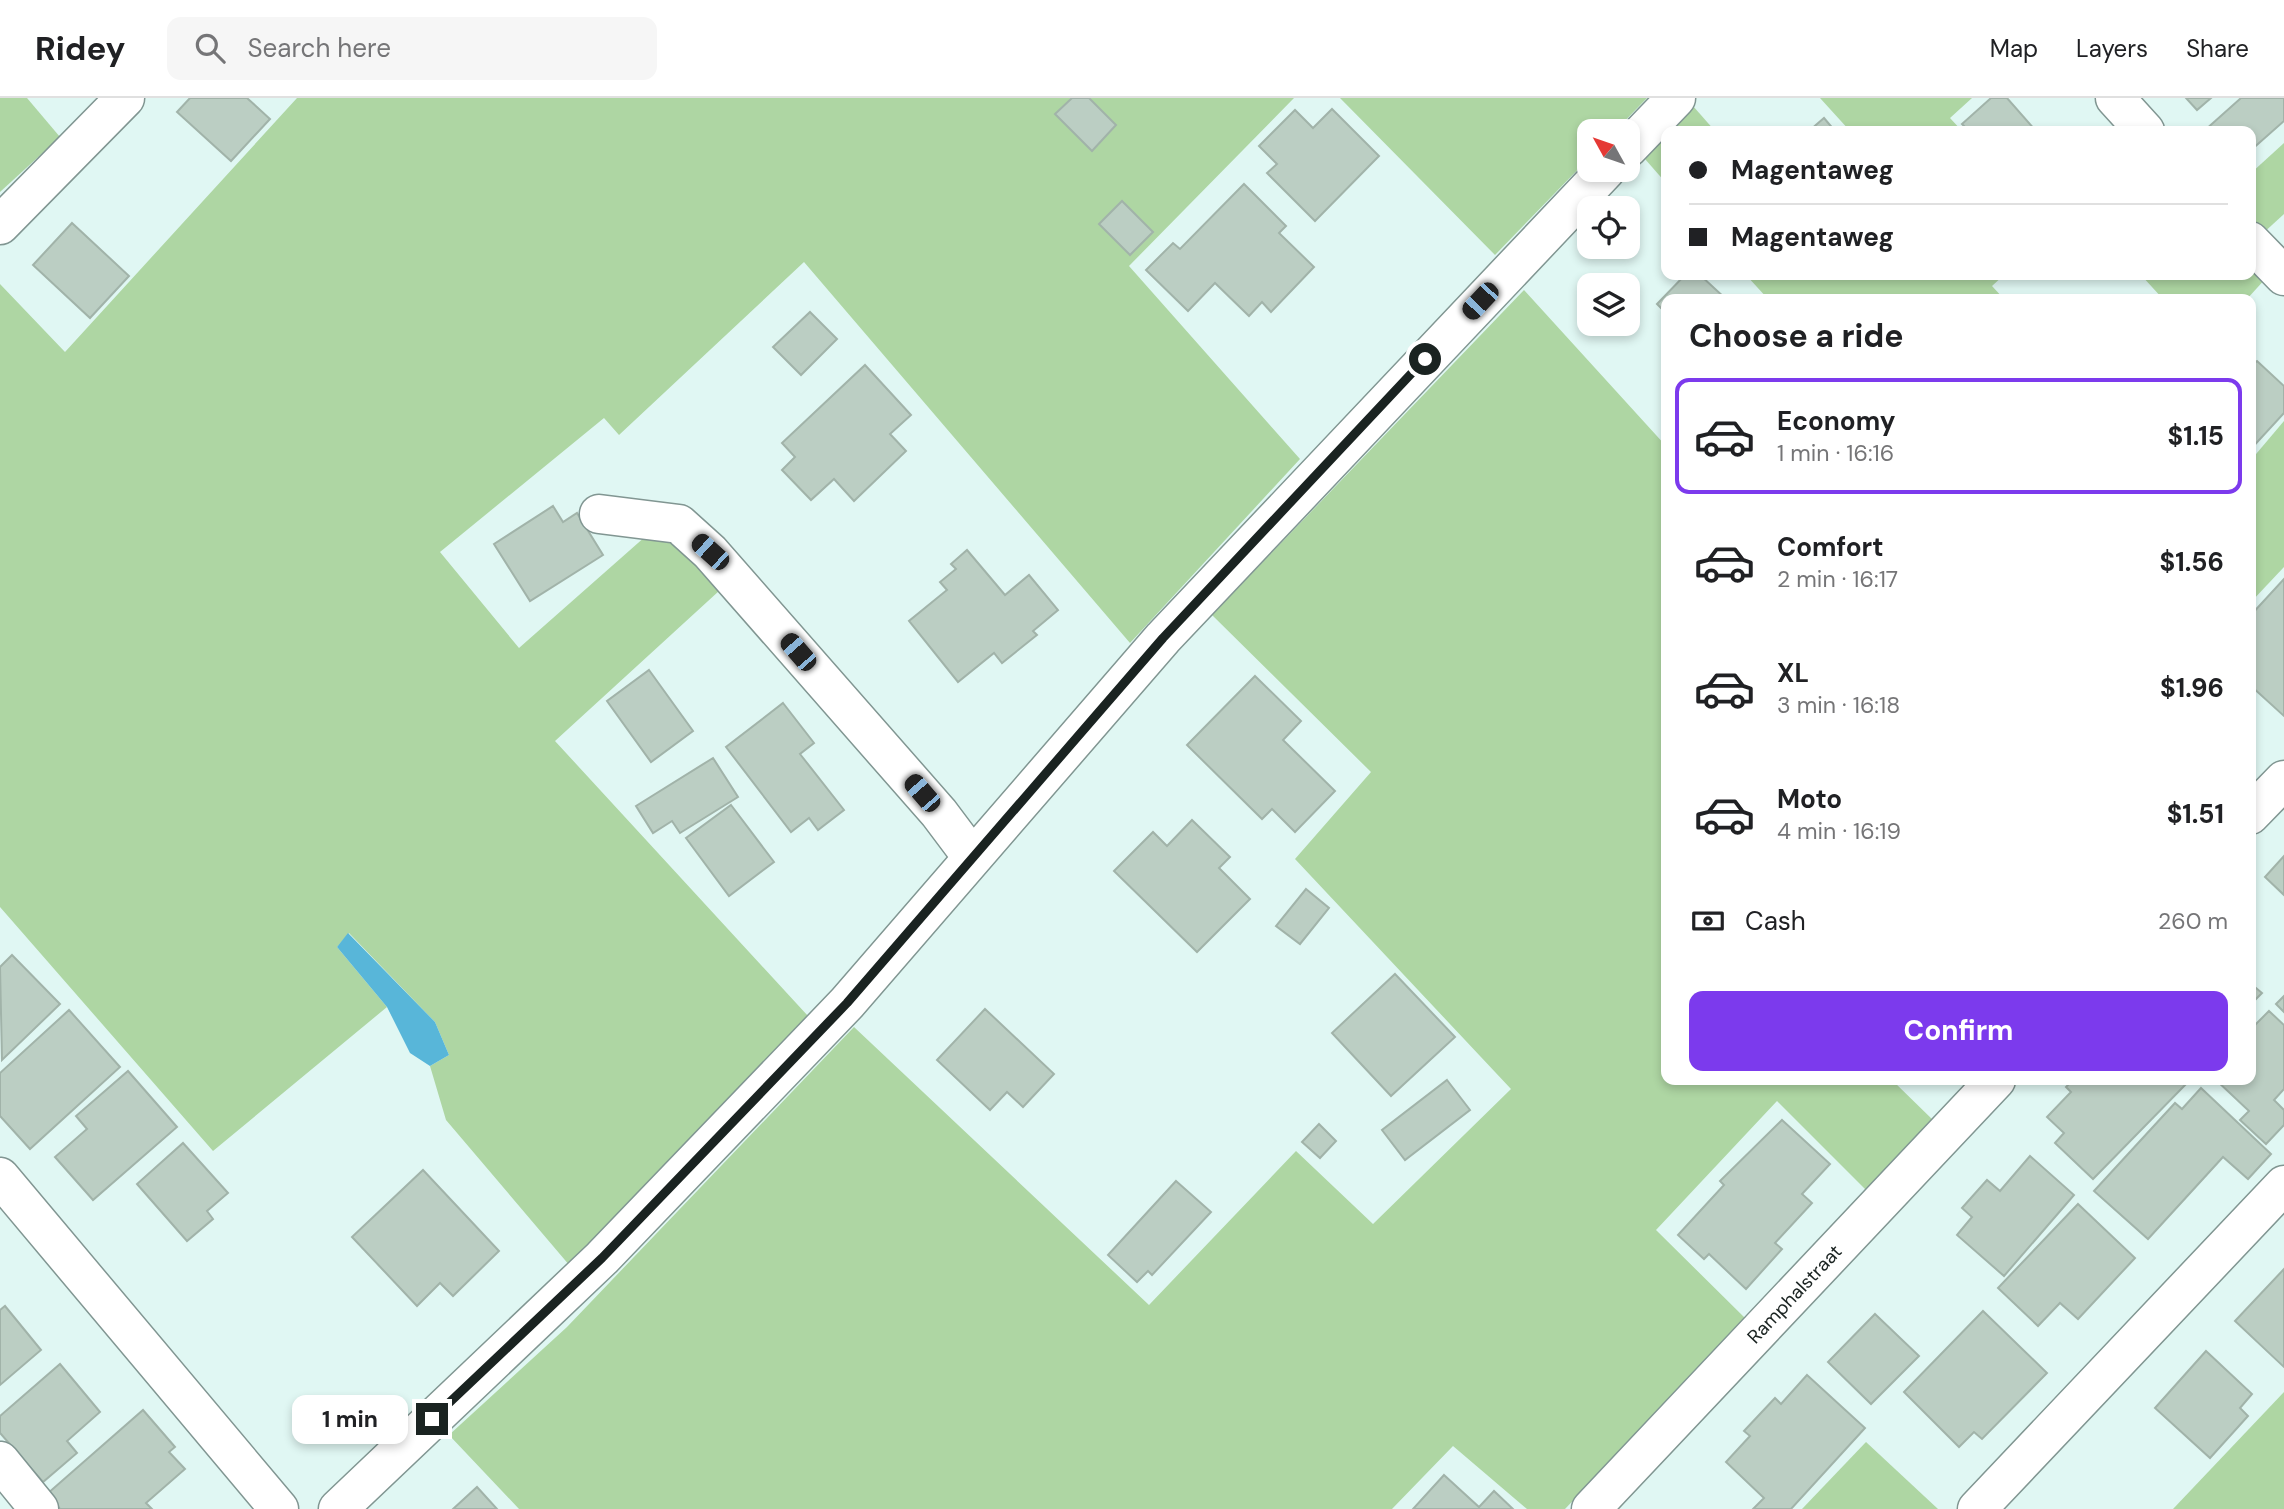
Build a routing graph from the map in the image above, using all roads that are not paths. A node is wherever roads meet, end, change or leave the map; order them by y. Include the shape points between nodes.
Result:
1 (125, 98) edge
2 (1676, 98) edge
3 (2115, 98) edge
4 (2140, 126) edge
5 (1640, 136) edge
6 (1595, 182) edge
7 (0, 225) edge
8 (2256, 247) edge
9 (2284, 276) edge
10 (599, 514) dead end
11 (2284, 779) edge
12 (2256, 809) edge
13 (972, 857) junction
14 (1991, 1085) edge
15 (0, 1177) edge
16 (2284, 1185) edge
17 (0, 1461) edge
18 (39, 1509) edge
19 (279, 1509) edge
20 (338, 1509) edge
21 (1591, 1509) edge
22 (1977, 1509) edge

1 - 7 street
2 - 5 street
3 - 4 street
6 - 13 street via 1172,629
8 - 9 street
10 - 13 street via 680,524 710,552 939,813
11 - 12 street
13 - 20 street via 847,1003 602,1258
14 - 21 street, Ramphalstraat
15 - 19 street
16 - 22 street
17 - 18 street

